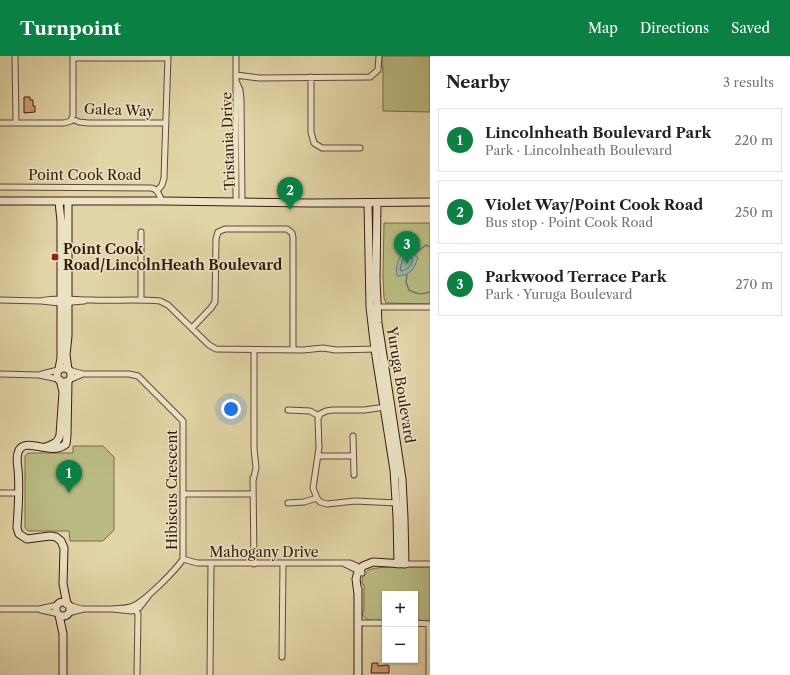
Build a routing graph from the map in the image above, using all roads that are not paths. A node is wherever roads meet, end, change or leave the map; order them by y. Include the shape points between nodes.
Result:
1 (15, 56) edge
2 (236, 56) edge
3 (379, 56) edge
4 (73, 57) edge
5 (168, 57) edge
6 (310, 77) junction
7 (236, 78) junction
8 (72, 119) junction
9 (0, 123) edge
10 (16, 123) junction
11 (166, 123) junction
12 (360, 148) dead end
13 (0, 187) edge
14 (157, 191) junction
15 (162, 201) junction
16 (0, 202) edge
17 (59, 202) junction
18 (68, 202) junction
19 (239, 202) junction
20 (430, 202) edge
21 (368, 203) junction
22 (377, 203) junction
23 (141, 232) dead end
24 (0, 300) edge
25 (141, 300) junction
26 (64, 301) junction
27 (373, 307) junction
28 (430, 307) edge
29 (192, 328) junction
30 (378, 349) junction
31 (254, 350) junction
32 (293, 350) junction
33 (69, 369) junction
34 (59, 370) junction
35 (0, 374) edge
36 (84, 374) junction
37 (39, 375) junction
38 (59, 380) junction
39 (69, 380) junction
40 (387, 407) junction
41 (288, 410) dead end
42 (319, 416) junction
43 (352, 436) dead end
44 (59, 439) junction
45 (67, 442) junction
46 (46, 447) junction
47 (318, 456) junction
48 (352, 456) junction
49 (354, 475) dead end
50 (0, 493) edge
51 (19, 493) junction
52 (184, 494) junction
53 (253, 494) junction
54 (317, 498) junction
55 (288, 503) dead end
56 (397, 504) junction
57 (183, 560) junction
58 (210, 564) junction
59 (254, 564) junction
60 (283, 564) junction
61 (401, 564) junction
62 (430, 564) edge
63 (360, 571) junction
64 (64, 584) junction
65 (68, 604) junction
66 (58, 605) junction
67 (0, 609) edge
68 (39, 609) junction
69 (84, 609) junction
70 (134, 609) junction
71 (59, 614) junction
72 (68, 614) junction
73 (358, 623) junction
74 (382, 623) edge
75 (418, 623) edge
76 (429, 624) edge
77 (63, 634) junction
78 (282, 657) dead end
79 (63, 675) edge
80 (137, 675) edge
81 (210, 675) edge
82 (358, 675) edge
83 (428, 675) edge

1 - 10 street
2 - 7 street, Tristania Drive
3 - 6 street via 378,70 370,76
4 - 5 street
4 - 8 street
5 - 11 street
6 - 7 street
6 - 12 street via 311,132 315,145 322,148
7 - 19 street, Tristania Drive
8 - 10 street via 67,123
8 - 11 street, Galea Way via 88,123
9 - 10 street
11 - 14 street via 164,178
13 - 14 street, Point Cook Road via 154,188
14 - 15 street, Point Cook Road
15 - 18 street, Point Cook Road
15 - 19 street, Point Cook Road
16 - 17 street, Point Cook Road
17 - 18 street, Point Cook Road
17 - 26 street
18 - 26 street
19 - 21 street, Point Cook Road
20 - 22 street, Point Cook Road
21 - 22 street, Point Cook Road
21 - 27 street, Yuruga Boulevard
22 - 27 street, Yuruga Boulevard
23 - 25 street
24 - 26 street
25 - 26 street
25 - 29 street via 165,303
26 - 33 street
26 - 34 street
27 - 28 street
27 - 30 street, Yuruga Boulevard
29 - 31 street via 214,349
29 - 32 street via 215,302 218,232 225,229 287,230 292,233 293,238
30 - 32 street
30 - 40 street, Yuruga Boulevard
31 - 32 street
31 - 53 street
33 - 34 street via 64,367
33 - 36 street, Hibiscus Crescent
33 - 39 street
34 - 37 street
34 - 38 street
35 - 37 street
36 - 39 street, Hibiscus Crescent
36 - 52 street, Hibiscus Crescent via 138,376 181,418 184,429
37 - 38 street
38 - 39 street
38 - 44 street via 63,392
39 - 45 street
40 - 42 street via 333,410
40 - 56 street, Yuruga Boulevard
40 - 61 street, Yuruga Boulevard via 400,464 403,492
41 - 42 street via 310,411
42 - 47 street
43 - 48 street
44 - 45 street
44 - 46 street via 55,444
45 - 46 street via 60,448
46 - 51 street via 27,445 18,451
47 - 48 street
47 - 54 street via 313,485
48 - 49 street
50 - 51 street
51 - 64 street via 18,534 27,539 56,537 61,542 64,548
52 - 53 street
52 - 57 street, Hibiscus Crescent
53 - 59 street
54 - 55 street
54 - 56 street via 327,504 355,501
56 - 61 street, Yuruga Boulevard
57 - 58 street, Mahogany Drive
57 - 70 street, Hibiscus Crescent
58 - 59 street, Mahogany Drive
58 - 81 street
59 - 60 street, Mahogany Drive
60 - 63 street, Mahogany Drive via 345,564
60 - 78 street
61 - 62 street
61 - 63 street via 370,563
63 - 73 street via 356,579
64 - 65 street
64 - 66 street
65 - 66 street via 63,602
65 - 69 street, Hibiscus Crescent
65 - 72 street
66 - 68 street
66 - 71 street
67 - 68 street
68 - 71 street
69 - 70 street, Hibiscus Crescent
69 - 72 street, Hibiscus Crescent
70 - 80 street via 137,627
71 - 72 street
71 - 77 street
72 - 77 street
73 - 74 street
73 - 82 street
75 - 76 street
76 - 83 street
77 - 79 street

